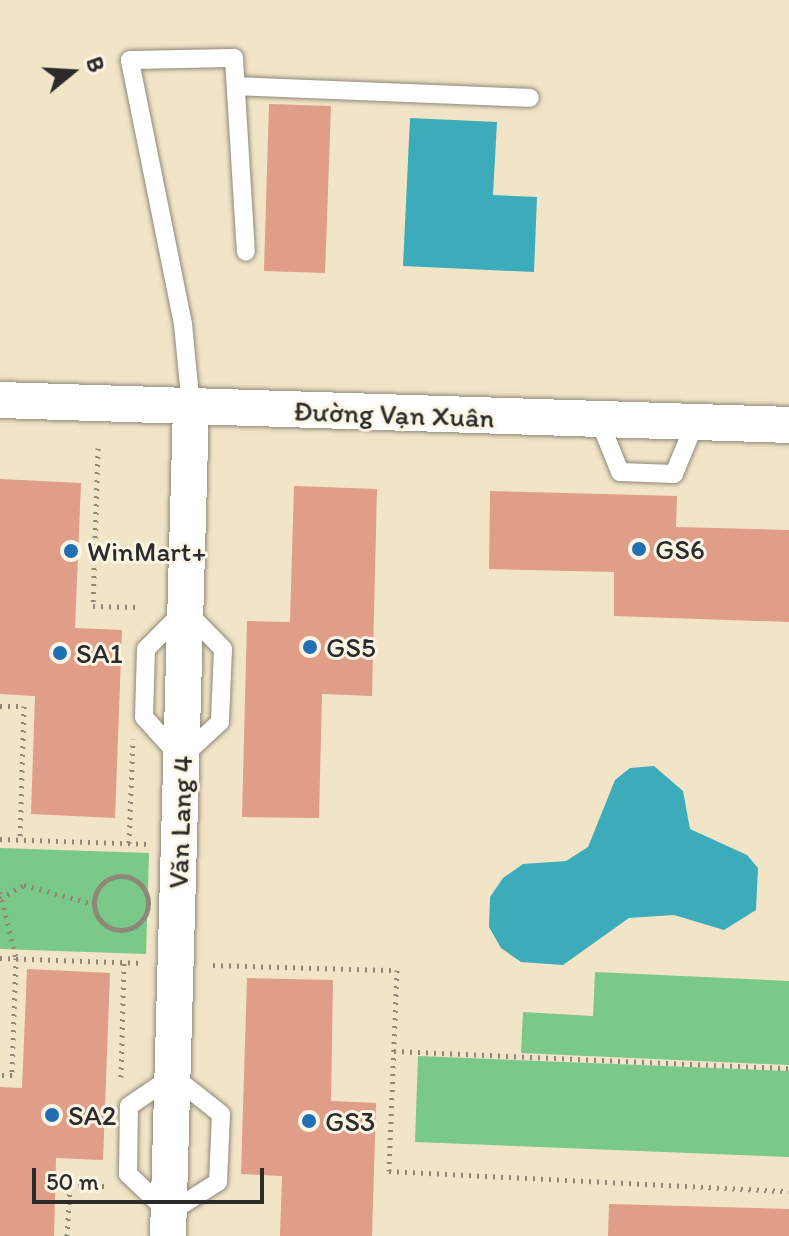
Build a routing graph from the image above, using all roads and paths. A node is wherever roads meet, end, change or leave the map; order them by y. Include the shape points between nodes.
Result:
1 (236, 86) junction
2 (530, 98) dead end
3 (246, 252) dead end
4 (0, 400) edge
5 (191, 407) junction
6 (599, 420) junction
7 (695, 423) junction
8 (789, 425) edge
9 (98, 448) dead end
10 (135, 607) dead end
11 (0, 706) edge
12 (133, 738) dead end
13 (0, 839) edge
14 (20, 839) junction
15 (129, 843) junction
16 (160, 844) dead end
17 (1, 896) edge
18 (94, 904) junction
19 (0, 958) edge
20 (16, 958) junction
21 (124, 962) junction
22 (156, 963) dead end
23 (213, 965) dead end
24 (394, 1051) junction
25 (789, 1068) edge
26 (0, 1075) edge
27 (173, 1076) junction
28 (121, 1077) dead end
29 (110, 1186) dead end
30 (789, 1191) edge
31 (169, 1225) edge
32 (67, 1236) edge

1 - 2 lane
1 - 3 lane
1 - 5 lane via 234,58 130,60 183,324
4 - 5 street, Đường Vạn Xuân
5 - 6 street, Đường Vạn Xuân
5 - 27 street, Văn Lang 4
6 - 7 street, Đường Vạn Xuân
6 - 7 lane via 620,472 674,474
7 - 8 street, Đường Vạn Xuân
9 - 10 path via 93,606
11 - 14 path via 24,706
12 - 15 path
13 - 14 path
14 - 15 path
15 - 16 path
17 - 18 path via 24,885
17 - 20 path
18 - 18 path via 108,927 121,931 145,917 148,903 144,889 120,876 107,880
19 - 20 path
20 - 21 path
20 - 26 path via 12,1075
21 - 22 path
21 - 28 path
23 - 24 path via 397,970
24 - 25 path
24 - 30 path via 389,1171
27 - 31 street, Văn Lang 4
27 - 31 lane via 221,1114 218,1182
29 - 32 path via 70,1186

